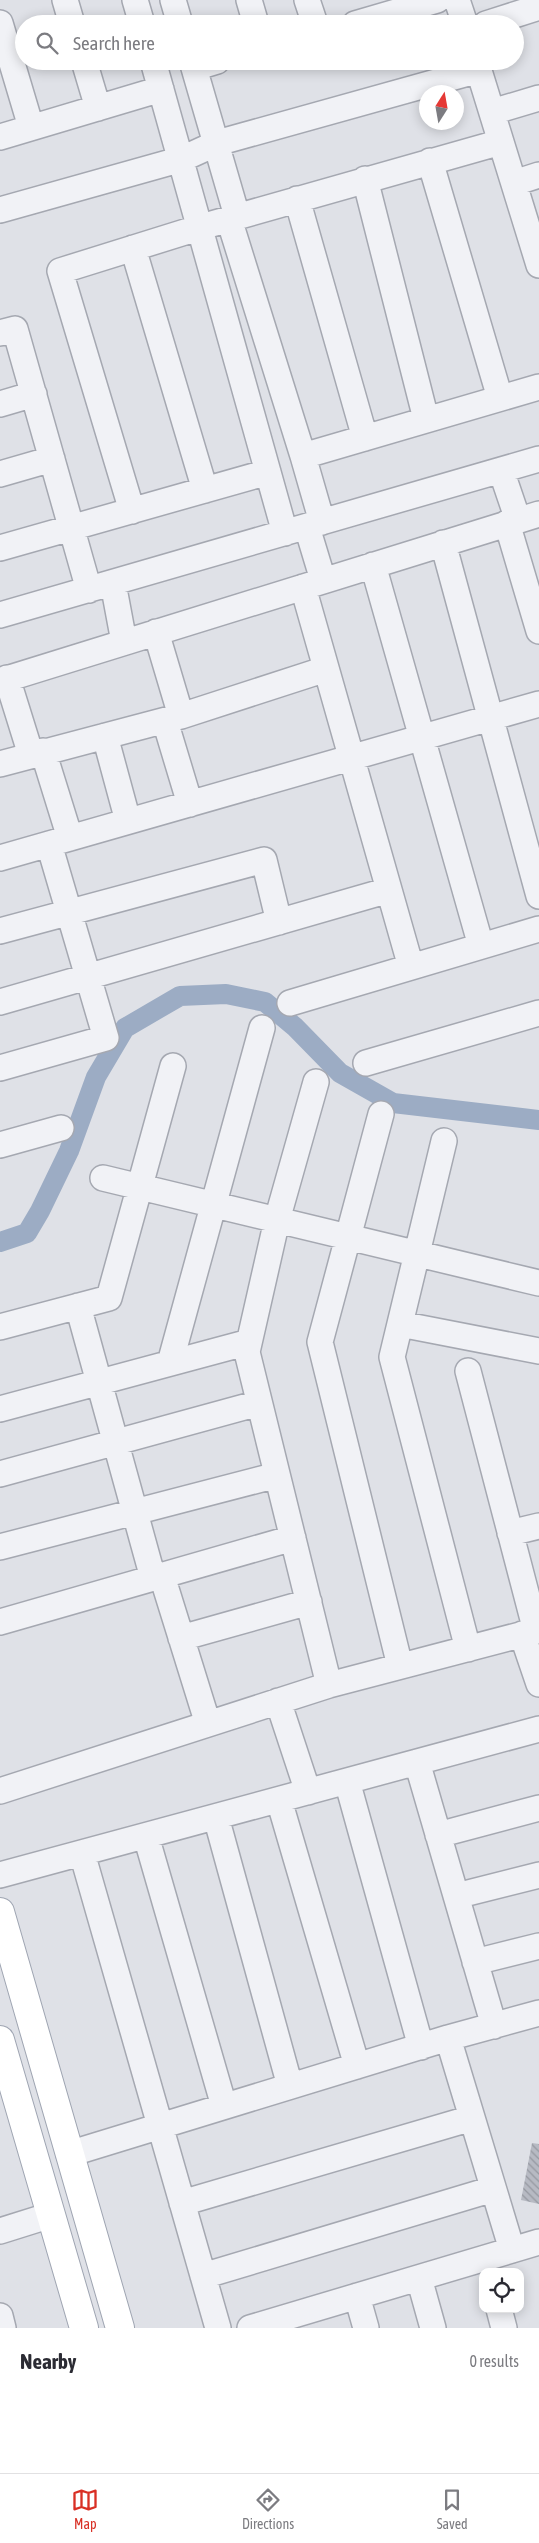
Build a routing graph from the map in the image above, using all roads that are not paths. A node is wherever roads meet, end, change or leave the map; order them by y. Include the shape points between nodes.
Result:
1 (65, 0) edge
2 (135, 0) edge
3 (173, 0) edge
4 (249, 0) edge
5 (307, 0) edge
6 (437, 0) edge
7 (457, 0) edge
8 (539, 8) edge
9 (69, 15) edge
10 (139, 15) edge
11 (177, 15) edge
12 (253, 15) edge
13 (312, 15) edge
14 (386, 15) edge
15 (462, 15) edge
16 (516, 15) edge
17 (0, 23) edge
18 (87, 70) edge
19 (156, 70) edge
20 (195, 70) edge
21 (464, 70) edge
22 (479, 70) edge
23 (161, 89) junction
24 (539, 98) edge
25 (98, 108) junction
26 (492, 112) junction
27 (31, 128) junction
28 (0, 137) edge
29 (501, 142) junction
30 (217, 143) junction
31 (182, 158) junction
32 (430, 160) junction
33 (539, 175) edge
34 (365, 179) junction
35 (514, 183) junction
36 (298, 199) junction
37 (0, 210) edge
38 (233, 218) junction
39 (201, 227) junction
40 (133, 248) junction
41 (537, 252) edge
42 (0, 333) edge
43 (539, 388) edge
44 (34, 394) junction
45 (500, 398) junction
46 (0, 404) edge
47 (426, 420) junction
48 (365, 438) junction
49 (303, 456) junction
50 (52, 459) junction
51 (539, 459) edge
52 (501, 470) junction
53 (268, 472) junction
54 (0, 474) edge
55 (205, 490) junction
56 (132, 511) junction
57 (521, 519) edge
58 (304, 527) junction
59 (71, 528) junction
60 (443, 543) junction
61 (0, 548) edge
62 (373, 565) junction
63 (113, 583) junction
64 (313, 584) junction
65 (89, 590) junction
66 (0, 616) edge
67 (539, 631) edge
68 (156, 632) junction
69 (124, 642) junction
70 (326, 669) junction
71 (4, 680) edge
72 (539, 704) edge
73 (173, 718) junction
74 (491, 718) junction
75 (105, 736) junction
76 (422, 737) junction
77 (37, 753) junction
78 (352, 757) junction
79 (0, 764) edge
80 (190, 804) junction
81 (128, 821) junction
82 (60, 841) junction
83 (0, 858) edge
84 (389, 890) junction
85 (539, 896) edge
86 (69, 912) junction
87 (279, 922) junction
88 (539, 929) edge
89 (0, 931) edge
90 (482, 946) junction
91 (411, 967) junction
92 (88, 977) junction
93 (0, 1002) edge
94 (290, 1003) dead end
95 (539, 1013) edge
96 (262, 1028) dead end
97 (366, 1063) dead end
98 (173, 1066) dead end
99 (0, 1068) edge
100 (316, 1082) dead end
101 (381, 1114) dead end
102 (61, 1128) dead end
103 (444, 1142) dead end
104 (0, 1144) edge
105 (103, 1178) dead end
106 (140, 1187) junction
107 (212, 1204) junction
108 (277, 1220) junction
109 (348, 1237) junction
110 (416, 1253) junction
111 (539, 1282) edge
112 (78, 1306) junction
113 (400, 1324) junction
114 (0, 1327) edge
115 (249, 1342) junction
116 (539, 1351) edge
117 (170, 1363) junction
118 (468, 1371) dead end
119 (99, 1382) junction
120 (259, 1403) junction
121 (0, 1409) edge
122 (116, 1442) junction
123 (0, 1474) edge
124 (277, 1475) junction
125 (135, 1512) junction
126 (539, 1526) edge
127 (510, 1533) junction
128 (293, 1538) junction
129 (0, 1547) edge
130 (157, 1577) junction
131 (309, 1602) junction
132 (0, 1622) edge
133 (532, 1632) edge
134 (181, 1638) junction
135 (468, 1648) junction
136 (400, 1666) junction
137 (539, 1684) edge
138 (329, 1685) junction
139 (278, 1701) junction
140 (208, 1724) junction
141 (539, 1729) edge
142 (418, 1762) junction
143 (347, 1781) junction
144 (0, 1791) edge
145 (308, 1792) junction
146 (279, 1800) junction
147 (539, 1808) edge
148 (216, 1817) junction
149 (438, 1835) junction
150 (146, 1836) junction
151 (82, 1853) junction
152 (0, 1875) edge
153 (539, 1875) edge
154 (456, 1896) junction
155 (0, 1912) edge
156 (539, 1946) edge
157 (475, 1962) junction
158 (539, 2013) edge
159 (494, 2026) junction
160 (448, 2038) junction
161 (0, 2040) edge
162 (422, 2047) junction
163 (357, 2066) junction
164 (290, 2086) junction
165 (224, 2106) junction
166 (472, 2118) junction
167 (160, 2126) junction
168 (69, 2154) junction
169 (493, 2189) junction
170 (182, 2203) junction
171 (51, 2215) junction
172 (0, 2231) edge
173 (539, 2242) edge
174 (512, 2250) junction
175 (487, 2265) edge
176 (203, 2276) junction
177 (419, 2278) junction
178 (357, 2296) junction
179 (500, 2313) edge
180 (0, 2316) edge
181 (291, 2322) edge
182 (3, 2328) edge
183 (84, 2328) edge
184 (120, 2328) edge
185 (218, 2328) edge
186 (250, 2328) edge
187 (366, 2328) edge
188 (433, 2328) edge
189 (504, 2328) edge

1 - 9 street
2 - 10 street
3 - 11 street
4 - 12 street
5 - 13 street
6 - 14 street
7 - 15 street
8 - 16 street
17 - 27 street
18 - 25 street
19 - 23 street
20 - 30 street
21 - 30 street
22 - 26 street
23 - 25 street
23 - 31 street
24 - 26 street
25 - 27 street
26 - 29 street
27 - 28 street
29 - 32 street
29 - 35 street
30 - 31 street
30 - 38 street
31 - 37 street
31 - 39 street
32 - 34 street
32 - 45 street
33 - 35 street
34 - 36 street
34 - 47 street
35 - 41 street
36 - 38 street
36 - 48 street
38 - 39 street
38 - 49 street
39 - 40 street
39 - 53 street
40 - 55 street
40 - 56 street via 60,271
42 - 44 street via 15,328
43 - 45 street
44 - 46 street
44 - 50 street
45 - 47 street
47 - 48 street
48 - 49 street
49 - 58 street
50 - 54 street
50 - 59 street
51 - 52 street
52 - 57 street
52 - 58 street
53 - 55 street
53 - 58 street
55 - 56 street
56 - 59 street
57 - 60 street
57 - 67 street
58 - 63 street
58 - 64 street
59 - 61 street
59 - 65 street
60 - 62 street
60 - 74 street
62 - 64 street
62 - 76 street
63 - 65 street
63 - 69 street
64 - 68 street
64 - 70 street
65 - 66 street
68 - 69 street
68 - 73 street
69 - 71 street
70 - 73 street
70 - 78 street
71 - 77 street
72 - 74 street
73 - 75 street
73 - 80 street
74 - 76 street
74 - 85 street
75 - 77 street
75 - 81 street
76 - 78 street
76 - 90 street
77 - 79 street
77 - 82 street
78 - 80 street
78 - 84 street
80 - 81 street
81 - 82 street
82 - 83 street
82 - 86 street
84 - 87 street
84 - 91 street
86 - 87 street via 264,860
86 - 89 street
86 - 92 street
87 - 92 street
88 - 90 street
90 - 91 street
91 - 94 street
92 - 93 street
92 - 99 street via 106,1038
95 - 97 street
96 - 107 street
98 - 106 street
100 - 108 street
101 - 109 street
102 - 104 street
103 - 110 street
105 - 106 street
106 - 107 street
106 - 112 street via 109,1298
107 - 108 street
107 - 117 street
108 - 109 street
108 - 115 street
109 - 110 street
109 - 136 street via 320,1342
110 - 111 street
110 - 113 street
112 - 114 street
112 - 119 street
113 - 116 street
113 - 135 street via 392,1357
115 - 117 street
115 - 120 street via 247,1352
117 - 119 street
118 - 127 street
119 - 121 street
119 - 122 street
120 - 122 street
120 - 124 street
122 - 123 street
122 - 125 street
124 - 125 street
124 - 128 street
125 - 129 street
125 - 130 street
126 - 127 street
127 - 133 street
128 - 130 street
128 - 131 street
130 - 132 street
130 - 134 street
131 - 134 street
131 - 138 street
133 - 135 street
133 - 137 street
134 - 140 street
135 - 136 street
136 - 138 street
138 - 139 street
139 - 140 street
139 - 145 street
140 - 144 street
141 - 142 street
142 - 143 street
142 - 149 street
143 - 145 street
143 - 162 street
145 - 146 street
146 - 148 street
146 - 163 street
147 - 149 street
148 - 150 street
148 - 164 street
149 - 154 street
150 - 151 street
150 - 165 street
151 - 152 street
151 - 167 street
153 - 154 street
154 - 157 street
155 - 168 main road
156 - 157 street
157 - 159 street
158 - 159 street
159 - 160 street
160 - 162 street
160 - 166 street
161 - 171 main road
162 - 163 street
163 - 164 street
164 - 165 street
165 - 167 street
166 - 169 street
166 - 170 street
167 - 168 street
167 - 170 street
168 - 184 main road
169 - 174 street
169 - 176 street
170 - 176 street
171 - 172 street
171 - 183 main road
173 - 174 street
174 - 175 street
175 - 177 street
176 - 185 street
177 - 178 street
177 - 188 street
178 - 181 street
178 - 187 street
179 - 189 street
180 - 182 street
181 - 186 street

